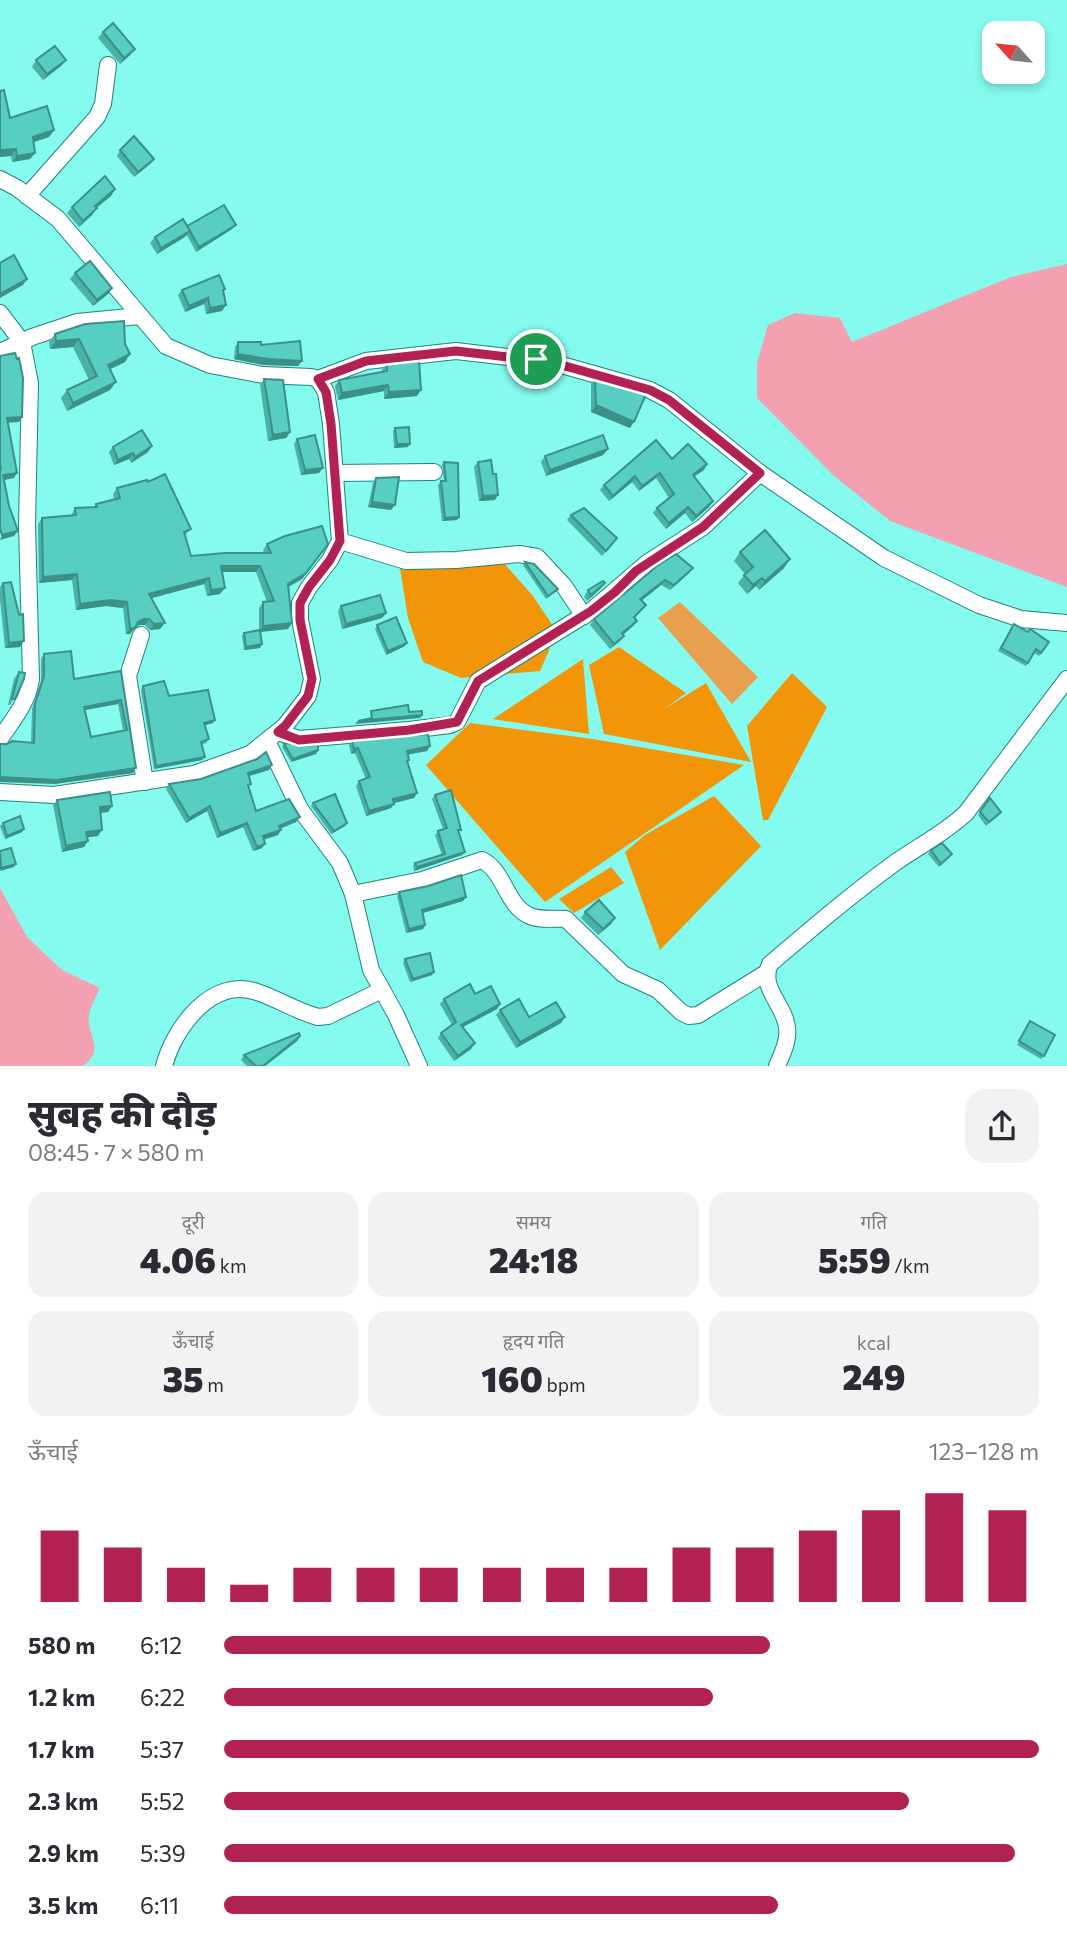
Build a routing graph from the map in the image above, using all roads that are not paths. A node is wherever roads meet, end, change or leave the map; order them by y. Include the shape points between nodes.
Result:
1 (108, 65) dead end
2 (0, 179) edge
3 (27, 196) junction
4 (0, 313) edge
5 (140, 316) junction
6 (22, 342) junction
7 (0, 352) edge
8 (318, 379) junction
9 (434, 472) dead end
10 (335, 473) junction
11 (760, 473) junction
12 (340, 541) junction
13 (584, 616) junction
14 (1067, 623) edge
15 (141, 635) dead end
16 (1067, 679) edge
17 (272, 736) junction
18 (0, 739) edge
19 (145, 782) junction
20 (0, 792) edge
21 (353, 894) junction
22 (766, 972) junction
23 (382, 990) junction
24 (164, 1066) edge
25 (419, 1066) edge
26 (777, 1066) edge

1 - 3 street via 105,97 97,117
2 - 3 street
3 - 5 street via 58,219
4 - 6 street
5 - 6 street via 77,322
5 - 8 street via 166,346 210,365
6 - 7 street
6 - 18 street via 30,383 31,680 23,706
8 - 10 street via 326,392
8 - 11 street via 366,361 442,352 551,362 660,394
9 - 10 street
10 - 12 street
11 - 13 street via 703,527 647,563
11 - 14 street via 871,551 965,600 1021,618
12 - 13 street via 406,561 519,554 537,557
12 - 17 street via 300,603 312,679 308,696
13 - 17 street via 478,681 461,716 450,725 299,740
15 - 19 street via 128,676
16 - 22 street via 956,824 828,914
17 - 19 street via 250,754 194,774
17 - 21 street via 300,809 340,863
19 - 20 street via 54,795
21 - 22 street via 422,880 482,860 522,911 538,918 566,919 623,974 658,990 689,1016 698,1015
21 - 23 street via 366,958
22 - 26 street via 788,1029
23 - 24 street via 318,1017 256,991 229,990 206,999 193,1013
23 - 25 street

